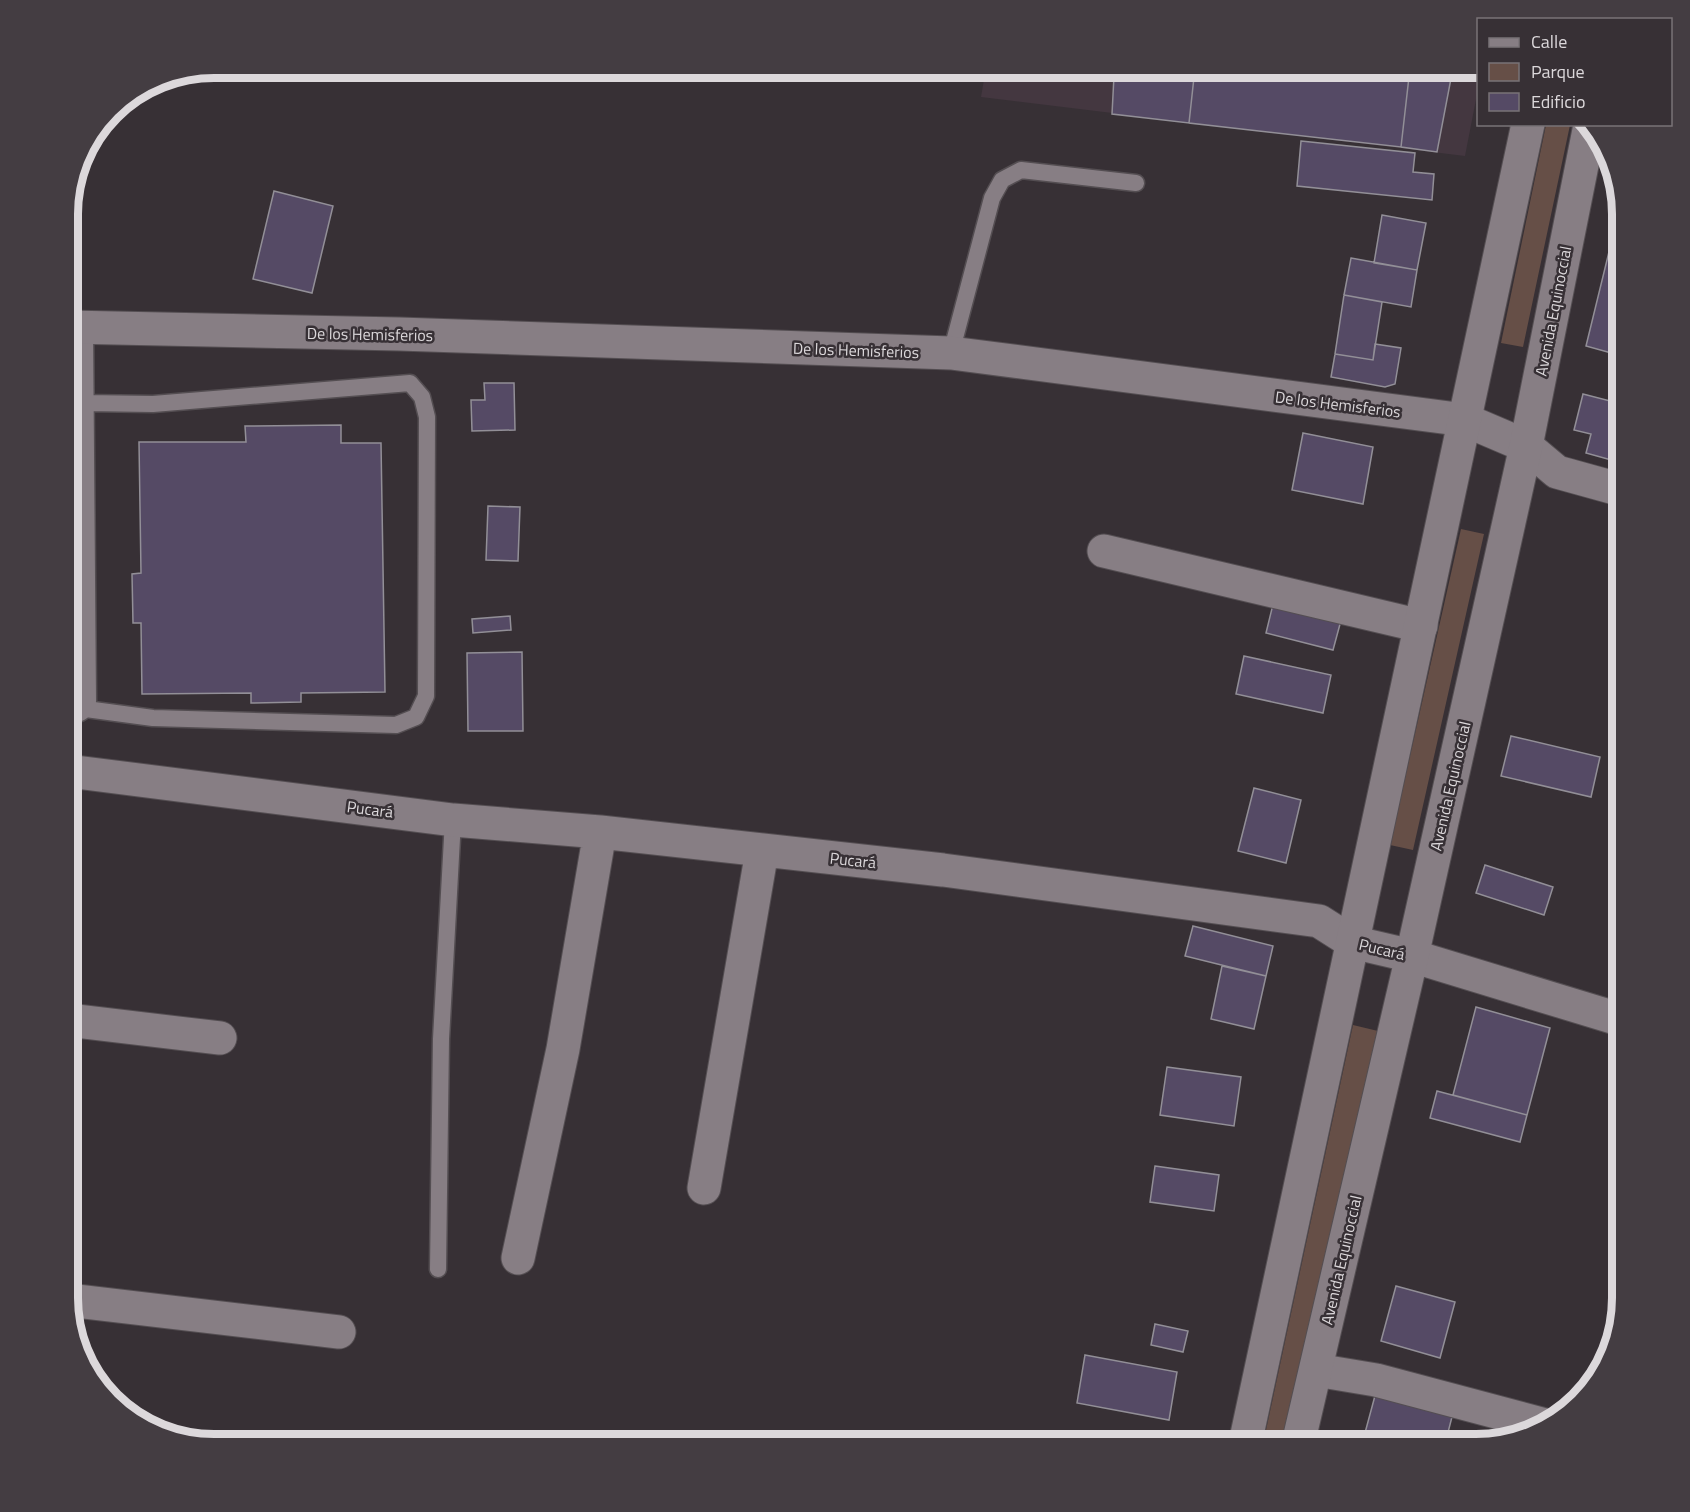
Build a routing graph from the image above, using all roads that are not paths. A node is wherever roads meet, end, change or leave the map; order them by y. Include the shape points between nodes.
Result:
1 (1528, 126) edge
2 (1588, 136) edge
3 (1136, 183) dead end
4 (78, 327) edge
5 (78, 336) edge
6 (951, 353) junction
7 (85, 402) junction
8 (1465, 420) junction
9 (1526, 446) junction
10 (1612, 487) edge
11 (1104, 551) dead end
12 (1421, 626) junction
13 (86, 709) junction
14 (78, 713) edge
15 (78, 772) edge
16 (453, 820) junction
17 (600, 832) junction
18 (762, 850) junction
19 (1352, 942) junction
20 (1412, 956) junction
21 (1612, 1017) edge
22 (78, 1021) edge
23 (220, 1038) dead end
24 (704, 1188) dead end
25 (518, 1258) dead end
26 (438, 1269) dead end
27 (78, 1301) edge
28 (339, 1332) dead end
29 (1316, 1370) junction
30 (1533, 1422) edge
31 (1247, 1434) edge
32 (1300, 1434) edge

1 - 8 street
2 - 9 street, Avenida Equinoccial
3 - 6 lane via 1021,170 1002,180 992,198
4 - 6 street, De los Hemisferios
5 - 7 lane
6 - 8 street, De los Hemisferios
7 - 13 lane
7 - 13 lane via 153,404 410,383 422,397 427,417 426,696 416,717 396,725 153,718
8 - 9 street, De los Hemisferios
8 - 12 street
9 - 10 street, De los Hemisferios via 1557,472
9 - 20 street, Avenida Equinoccial
11 - 12 street
12 - 19 street
13 - 14 lane
15 - 16 street, Pucará
16 - 17 street, Pucará
16 - 26 lane via 441,1039
17 - 18 street, Pucará
17 - 25 street via 563,1049
18 - 19 street, Pucará via 943,870 1318,921
18 - 24 street
19 - 20 street, Pucará
19 - 31 street
20 - 21 street, Pucará
20 - 29 street, Avenida Equinoccial
22 - 23 street
27 - 28 street
29 - 30 street via 1376,1380
29 - 32 street, Avenida Equinoccial

